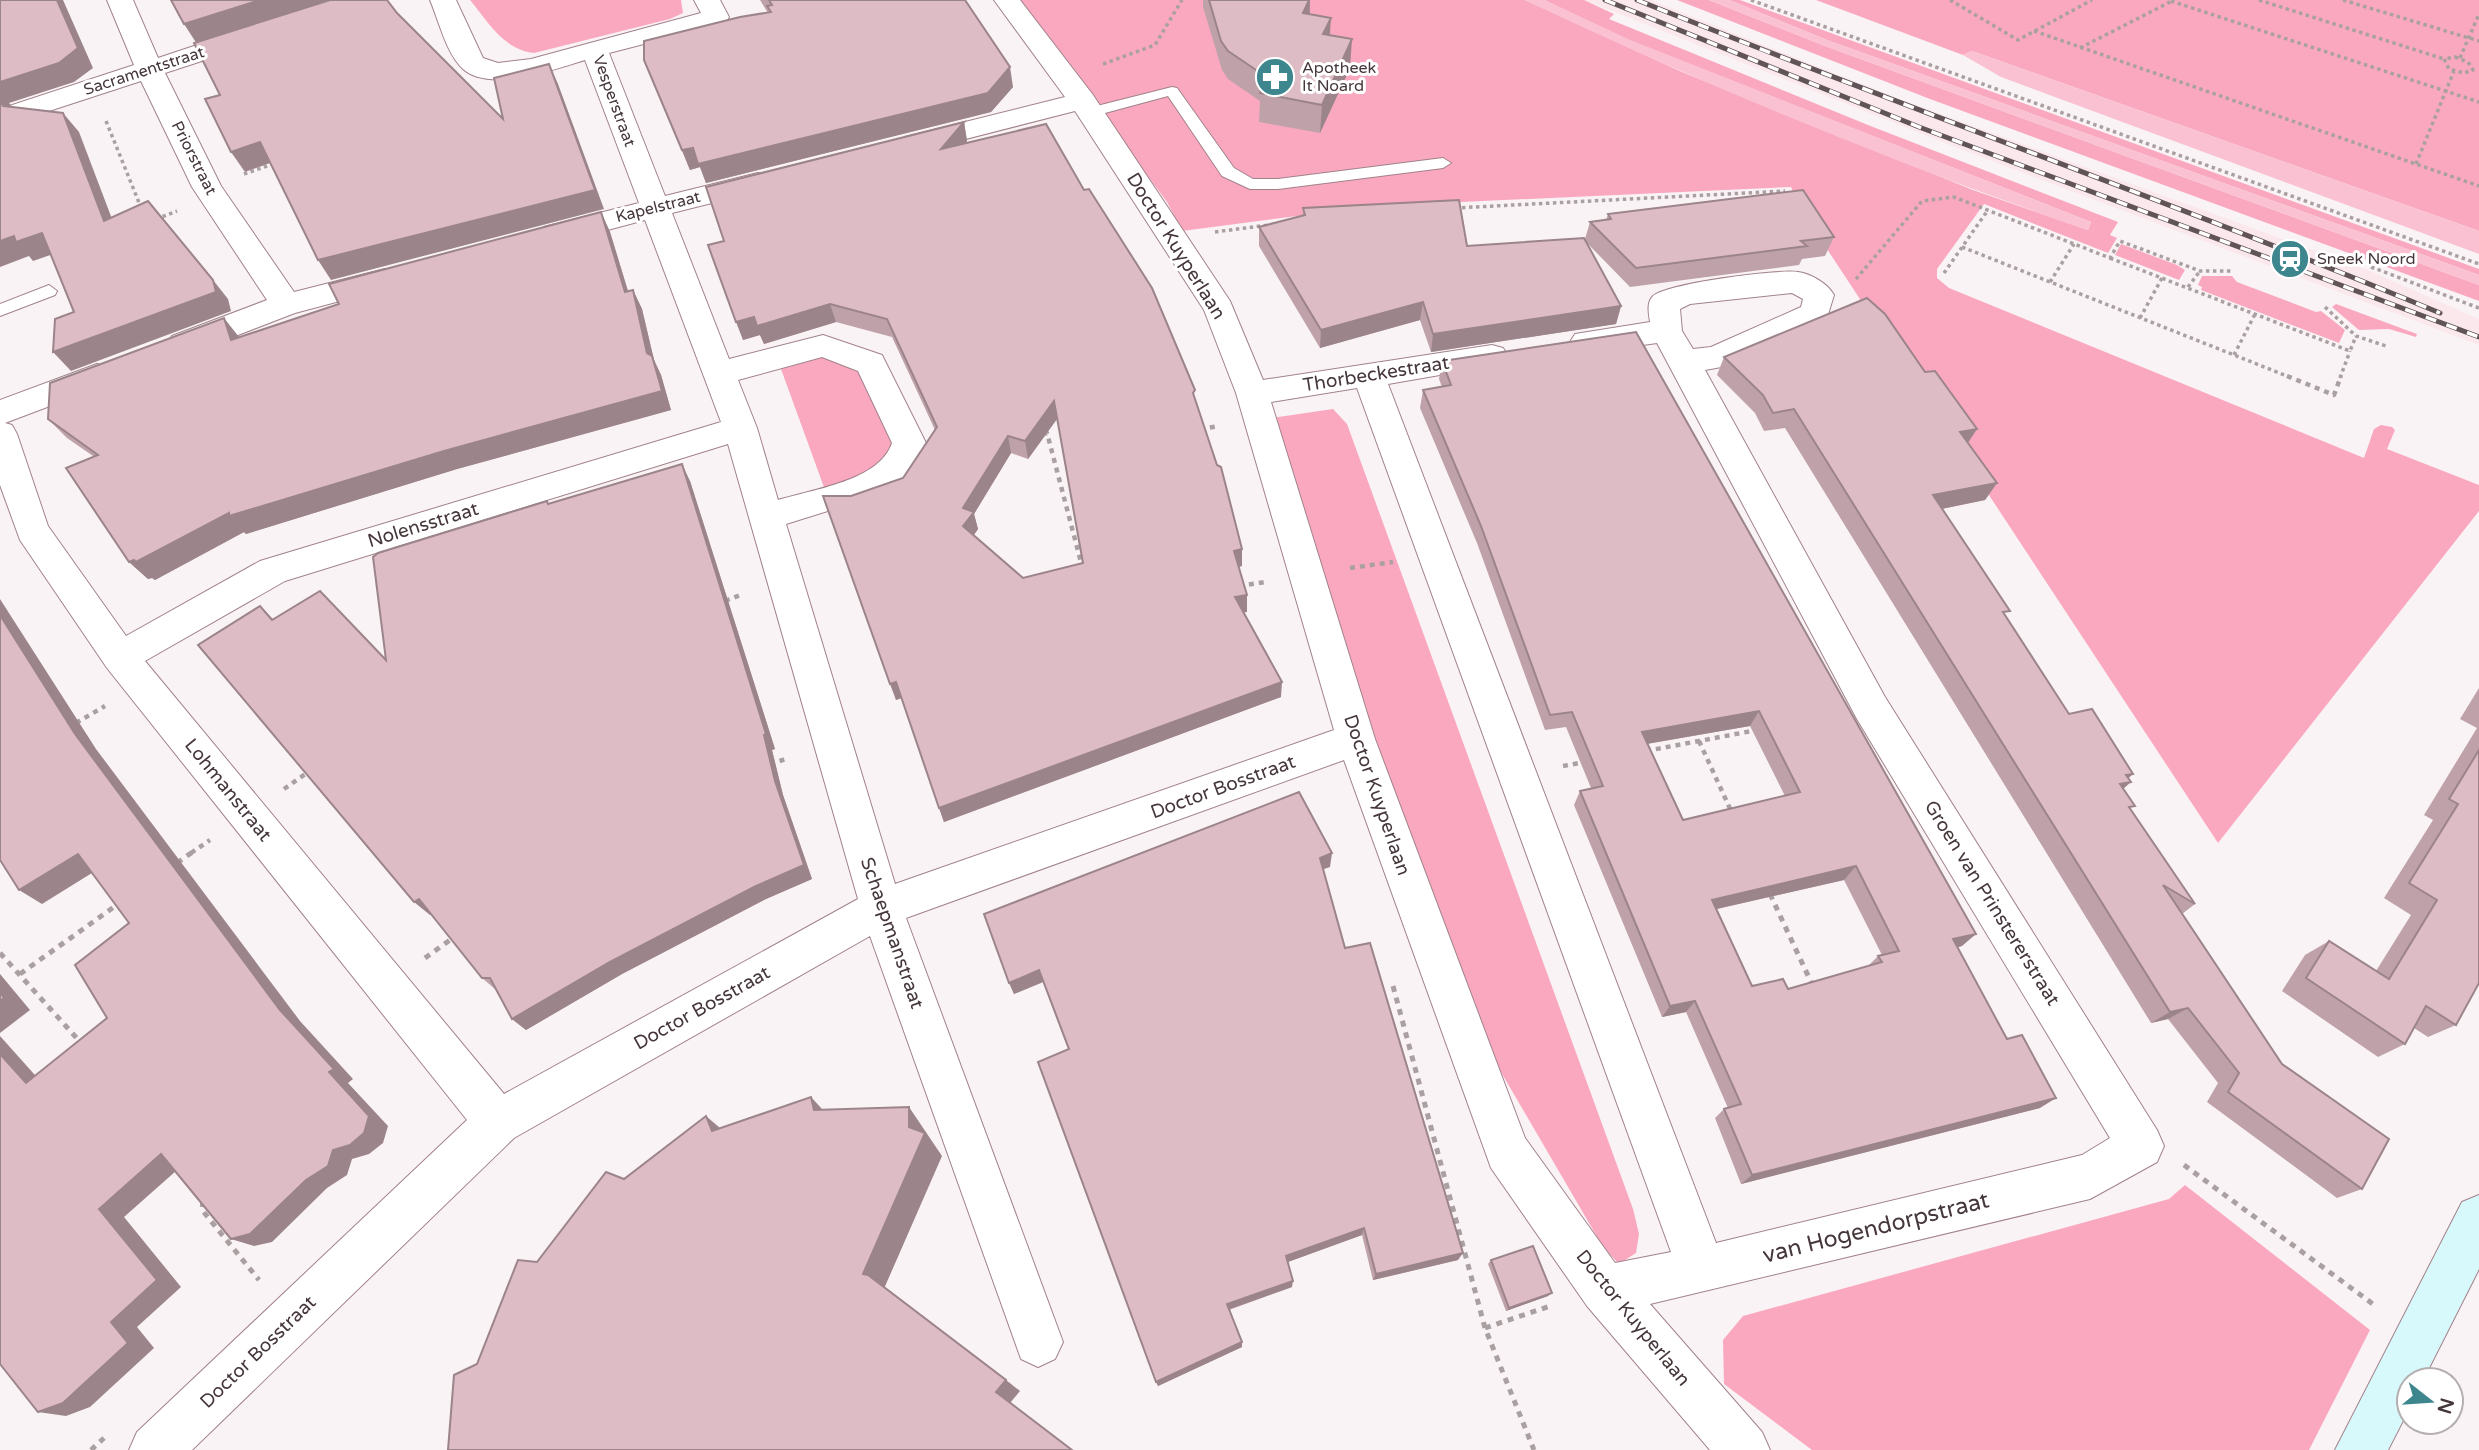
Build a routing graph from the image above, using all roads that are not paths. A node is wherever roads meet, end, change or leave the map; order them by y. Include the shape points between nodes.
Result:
1 (120, 0) edge
2 (443, 0) edge
3 (707, 0) edge
4 (1007, 0) edge
5 (277, 28) edge
6 (594, 49) junction
7 (149, 69) junction
8 (1079, 96) junction
9 (0, 117) edge
10 (882, 151) edge
11 (1443, 163) dead end
12 (788, 174) edge
13 (655, 208) junction
14 (523, 242) edge
15 (418, 270) edge
16 (49, 291) dead end
17 (286, 305) junction
18 (0, 310) edge
19 (1558, 346) edge
20 (1675, 346) junction
21 (159, 353) edge
22 (1517, 353) edge
23 (121, 367) edge
24 (719, 373) junction
25 (1368, 374) junction
26 (1256, 406) junction
27 (0, 413) edge
28 (740, 428) junction
29 (0, 434) edge
30 (767, 517) junction
31 (131, 671) junction
32 (1356, 739) junction
33 (881, 908) junction
34 (498, 1122) junction
35 (2141, 1146) joint
36 (2479, 1219) edge
37 (1702, 1270) junction
38 (1604, 1289) junction
39 (1038, 1342) dead end
40 (2365, 1447) edge
41 (155, 1450) edge
42 (1744, 1450) edge

1 - 7 street, Priorstraat
2 - 6 street via 473,64 491,72 519,70
3 - 6 street, Vesperstraat via 716,17
4 - 8 street, Doctor Kuyperlaan
5 - 7 street, Sacramentstraat
6 - 13 street, Vesperstraat
7 - 9 street, Sacramentstraat
7 - 17 street, Priorstraat via 210,192
8 - 10 street
8 - 11 lane via 1172,90 1228,172 1250,184
8 - 26 street, Doctor Kuyperlaan via 1219,309
12 - 13 street, Kapelstraat
13 - 14 street, Kapelstraat
13 - 24 street, Schaepmanstraat
15 - 17 street
16 - 18 lane
17 - 21 street
19 - 20 street
20 - 20 street via 1716,358 1815,313 1819,295 1797,282 1684,294 1664,304
20 - 35 street, Groen van Prinstererstraat via 1871,708
22 - 25 street, Thorbeckestraat
23 - 27 street
24 - 28 street, Schaepmanstraat
24 - 30 street via 823,346 845,352 871,363 909,443 903,461 883,481
25 - 26 street, Thorbeckestraat
25 - 37 street
26 - 32 street, Doctor Kuyperlaan
28 - 30 street, Schaepmanstraat
28 - 31 street, Nolensstraat via 273,571
29 - 31 street, Lohmanstraat via 32,530
30 - 33 street, Schaepmanstraat
31 - 34 street, Lohmanstraat
32 - 33 street, Doctor Bosstraat
32 - 38 street, Doctor Kuyperlaan via 1507,1152
33 - 34 street, Doctor Bosstraat
33 - 39 street, Schaepmanstraat
34 - 41 street, Doctor Bosstraat
35 - 37 street, van Hogendorpstraat via 2090,1176
36 - 40 main road
37 - 38 street, van Hogendorpstraat
38 - 42 street, Doctor Kuyperlaan

